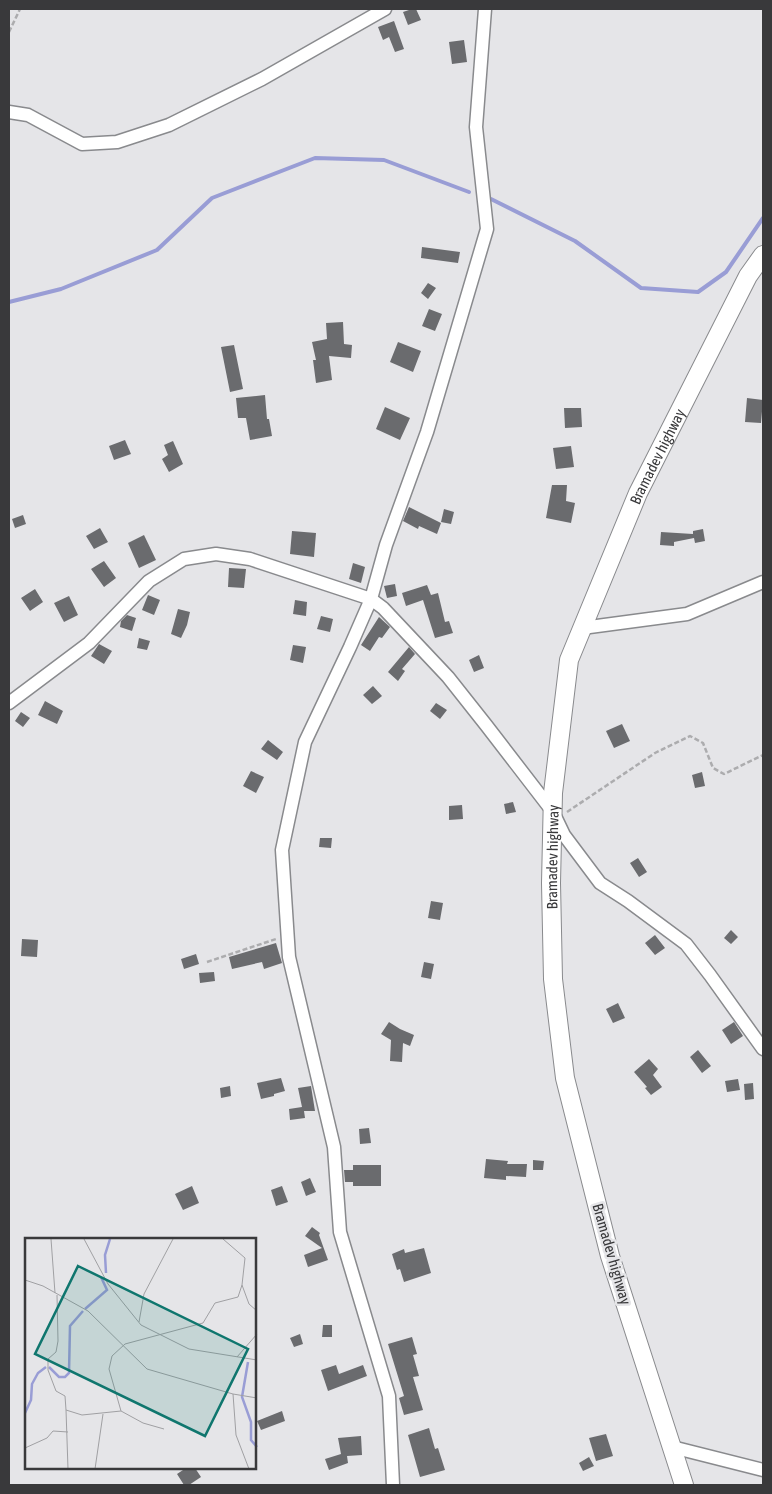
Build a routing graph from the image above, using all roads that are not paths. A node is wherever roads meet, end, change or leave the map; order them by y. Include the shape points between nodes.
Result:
1 (385, 9) edge
2 (485, 9) edge
3 (9, 112) edge
4 (763, 255) edge
5 (763, 582) edge
6 (370, 599) junction
7 (582, 628) junction
8 (9, 703) edge
9 (555, 815) junction
10 (763, 1049) edge
11 (672, 1447) junction
12 (763, 1470) edge
13 (394, 1485) edge
14 (684, 1485) edge

1 - 3 street via 262,79 169,125 117,142 82,144 28,115
2 - 6 street via 476,127 488,229 427,432
4 - 7 street, Bramadev highway via 748,276 638,493
5 - 7 street via 687,614
6 - 8 street via 250,559 216,554 184,559 149,581 89,643
6 - 9 street via 383,608 448,677
6 - 13 street via 305,742 282,850 289,957 334,1147 340,1232 389,1396
7 - 9 street, Bramadev highway via 569,660 553,793
9 - 10 street via 564,835 600,883 686,944
9 - 11 street, Bramadev highway via 550,883 553,979 565,1078 610,1256
11 - 12 street
11 - 14 street, Bramadev highway

